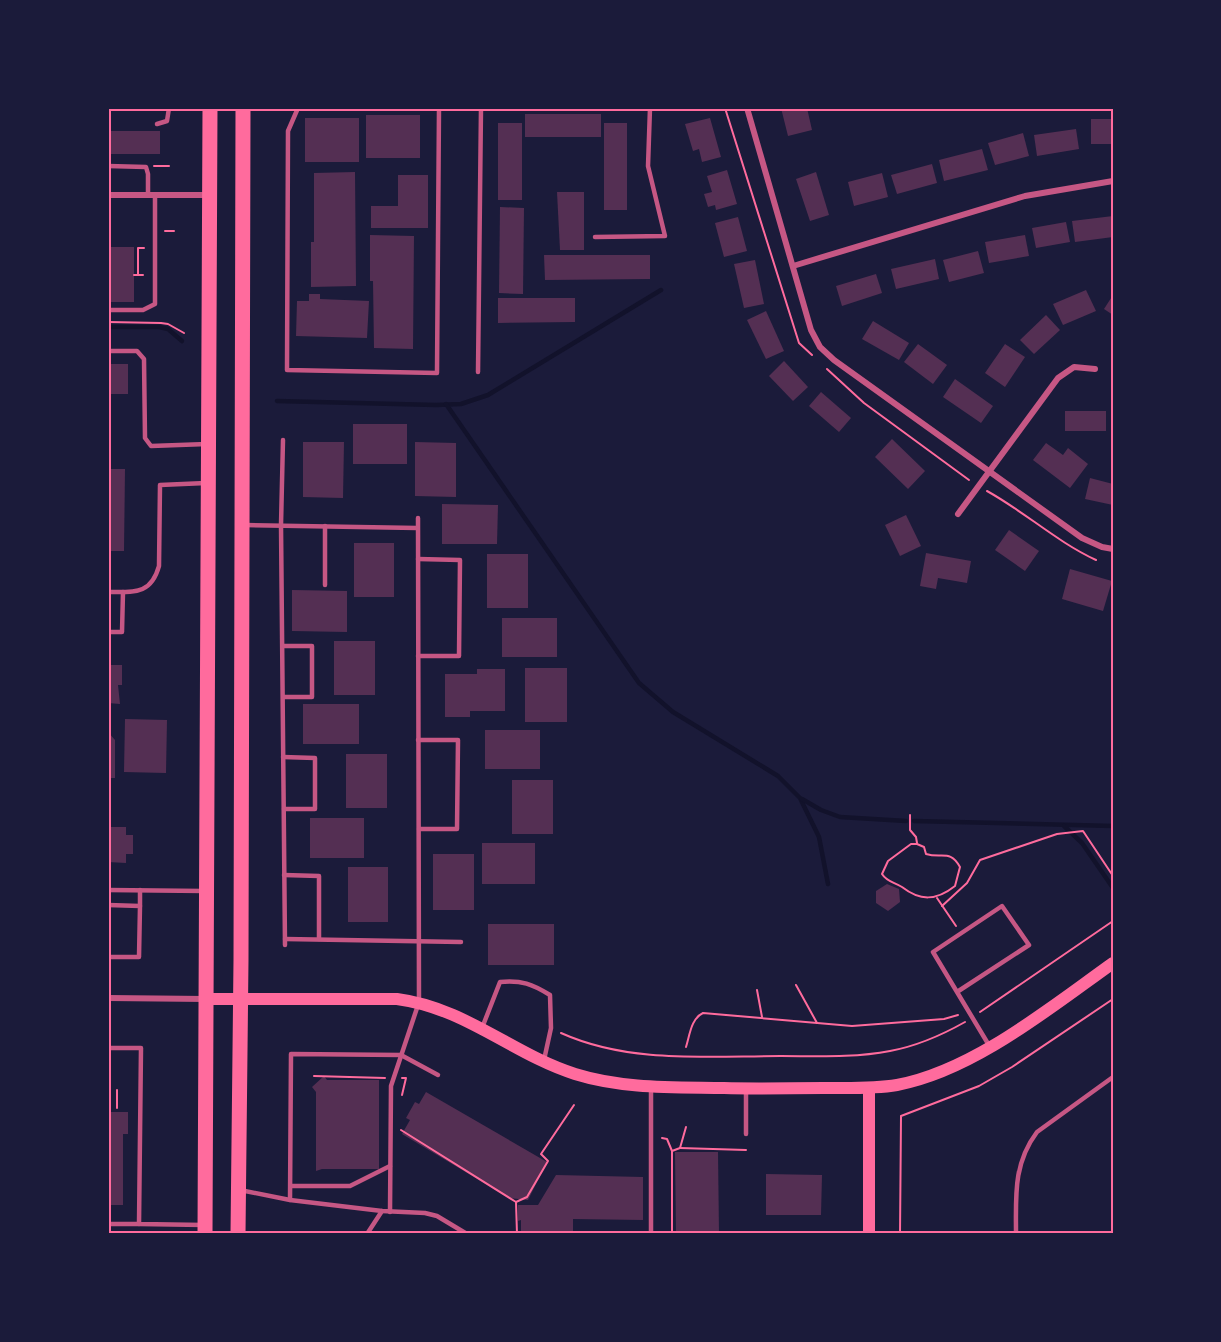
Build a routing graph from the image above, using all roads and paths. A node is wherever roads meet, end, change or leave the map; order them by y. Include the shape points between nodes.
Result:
1 (169, 108) edge
2 (210, 108) edge
3 (243, 108) edge
4 (298, 108) edge
5 (439, 108) edge
6 (481, 108) edge
7 (650, 108) edge
8 (725, 108) edge
9 (747, 108) edge
10 (157, 124) dead end
11 (108, 166) edge
12 (1113, 181) edge
13 (108, 195) edge
14 (152, 195) junction
15 (209, 195) junction
16 (595, 237) dead end
17 (146, 248) dead end
18 (793, 266) junction
19 (143, 275) dead end
20 (108, 310) edge
21 (108, 322) edge
22 (184, 333) dead end
23 (108, 351) edge
24 (815, 358) dead end
25 (823, 366) dead end
26 (1095, 369) dead end
27 (478, 372) dead end
28 (284, 440) dead end
29 (210, 444) junction
30 (990, 471) junction
31 (210, 483) junction
32 (978, 486) junction
33 (957, 514) dead end
34 (418, 518) dead end
35 (243, 525) junction
36 (281, 525) junction
37 (325, 526) junction
38 (417, 528) junction
39 (1113, 549) edge
40 (418, 559) junction
41 (1096, 560) dead end
42 (325, 585) dead end
43 (108, 592) edge
44 (123, 592) junction
45 (108, 632) edge
46 (283, 646) junction
47 (418, 656) junction
48 (284, 697) junction
49 (418, 740) junction
50 (284, 757) junction
51 (284, 809) junction
52 (910, 814) dead end
53 (419, 830) junction
54 (917, 844) junction
55 (284, 875) junction
56 (1113, 876) edge
57 (108, 890) edge
58 (140, 890) junction
59 (207, 892) junction
60 (936, 897) junction
61 (108, 905) edge
62 (140, 906) junction
63 (942, 906) junction
64 (1113, 921) edge
65 (960, 933) junction
66 (319, 939) junction
67 (419, 940) junction
68 (461, 942) dead end
69 (108, 957) edge
70 (1113, 963) edge
71 (796, 985) dead end
72 (757, 990) dead end
73 (957, 992) junction
74 (108, 998) edge
75 (206, 999) junction
76 (241, 999) junction
77 (1113, 999) edge
78 (419, 1002) junction
79 (971, 1015) junction
80 (762, 1018) junction
81 (817, 1023) junction
82 (482, 1028) junction
83 (561, 1033) dead end
84 (686, 1047) dead end
85 (990, 1047) junction
86 (108, 1048) edge
87 (401, 1055) junction
88 (544, 1060) junction
89 (438, 1075) dead end
90 (314, 1076) dead end
91 (1113, 1077) edge
92 (394, 1078) junction
93 (651, 1086) junction
94 (869, 1088) junction
95 (746, 1089) junction
96 (117, 1090) dead end
97 (402, 1097) dead end
98 (574, 1105) dead end
99 (117, 1108) dead end
100 (686, 1127) dead end
101 (400, 1129) dead end
102 (746, 1134) dead end
103 (661, 1138) dead end
104 (680, 1148) junction
105 (746, 1150) dead end
106 (672, 1151) junction
107 (390, 1166) junction
108 (291, 1186) junction
109 (238, 1189) junction
110 (290, 1200) junction
111 (516, 1202) junction
112 (382, 1211) junction
113 (390, 1212) junction
114 (108, 1224) edge
115 (139, 1224) junction
116 (205, 1229) edge
117 (238, 1234) edge
118 (367, 1234) edge
119 (467, 1234) edge
120 (517, 1234) edge
121 (651, 1234) edge
122 (672, 1234) edge
123 (869, 1234) edge
124 (900, 1234) edge
125 (1016, 1234) edge

1 - 10 lane via 167,121
2 - 15 highway
3 - 35 highway
4 - 5 lane via 288,132 287,370 437,373
6 - 27 lane
7 - 16 lane via 648,166 664,236
8 - 24 path via 799,343
9 - 18 street
11 - 14 lane via 146,167
12 - 18 street via 1025,196
13 - 14 street
14 - 15 street
14 - 20 lane via 155,304 143,310
15 - 29 highway
17 - 19 path via 138,248 136,275
18 - 30 street via 811,330 820,347
21 - 22 path via 168,324
23 - 29 lane via 137,351 144,359 145,438 151,446
25 - 32 path via 864,403
26 - 30 street via 1074,367 1058,378
28 - 36 lane
29 - 31 highway
30 - 32 street
30 - 39 street via 1082,538
31 - 44 lane via 160,485 156,576 143,589
31 - 59 highway
32 - 33 street
32 - 41 path
34 - 38 lane
35 - 36 lane
35 - 76 highway
36 - 37 lane
36 - 46 lane
37 - 38 lane
37 - 42 lane
38 - 40 lane
40 - 47 lane
40 - 47 lane via 460,560 459,656
43 - 44 lane
44 - 45 lane via 122,632
46 - 48 lane
46 - 48 lane via 312,646 312,697
47 - 49 lane
48 - 50 lane
49 - 53 lane
49 - 53 lane via 458,740 457,830
50 - 51 lane
50 - 51 lane via 315,758 315,809
51 - 55 lane
52 - 54 path via 910,830
53 - 67 lane
54 - 60 path via 924,847 926,854 955,858 960,867 955,886
54 - 60 path via 911,844 888,861 882,874 912,895
55 - 66 lane via 319,876
55 - 66 lane via 285,942
56 - 63 path via 1083,831 1062,833 980,860 967,883
57 - 58 lane
58 - 59 lane
58 - 62 lane
59 - 75 highway
60 - 63 path
61 - 62 lane
62 - 69 lane via 139,957
63 - 65 path
64 - 79 path
65 - 73 lane via 933,952
65 - 73 lane via 1002,906 1029,945
66 - 67 lane
67 - 68 lane
67 - 78 lane
70 - 85 main road
71 - 81 path
72 - 80 path
73 - 79 lane
74 - 75 street
75 - 76 main road
75 - 116 highway
76 - 78 main road
76 - 109 highway
77 - 124 path via 979,1086 901,1116
78 - 82 main road
78 - 87 lane
79 - 81 path via 852,1026
79 - 83 path via 946,1033 911,1046 864,1055 650,1055 607,1050
79 - 85 lane
80 - 81 path
80 - 84 path via 703,1013 693,1023
82 - 88 main road
82 - 88 lane via 500,982 516,980 537,988 550,995 551,1028
85 - 94 main road via 935,1073
86 - 115 lane via 141,1048
87 - 89 lane
87 - 92 lane
87 - 108 lane via 291,1054
88 - 93 main road via 583,1076
90 - 92 path
91 - 125 lane via 1038,1132 1028,1144 1021,1159 1016,1193
92 - 97 path via 406,1078
92 - 107 lane via 390,1097
93 - 95 main road
93 - 121 lane
94 - 95 main road
94 - 123 main road
95 - 102 lane
96 - 99 path
98 - 111 path via 541,1154 548,1161 527,1197
100 - 104 path
101 - 111 path
103 - 106 path via 667,1138
104 - 105 path
104 - 106 path
106 - 122 path
107 - 108 lane via 350,1186
107 - 113 lane
108 - 110 lane
109 - 110 lane
109 - 117 highway
110 - 112 lane
111 - 120 path
112 - 113 lane
112 - 118 lane
113 - 119 lane via 431,1214
114 - 115 lane
115 - 116 lane

